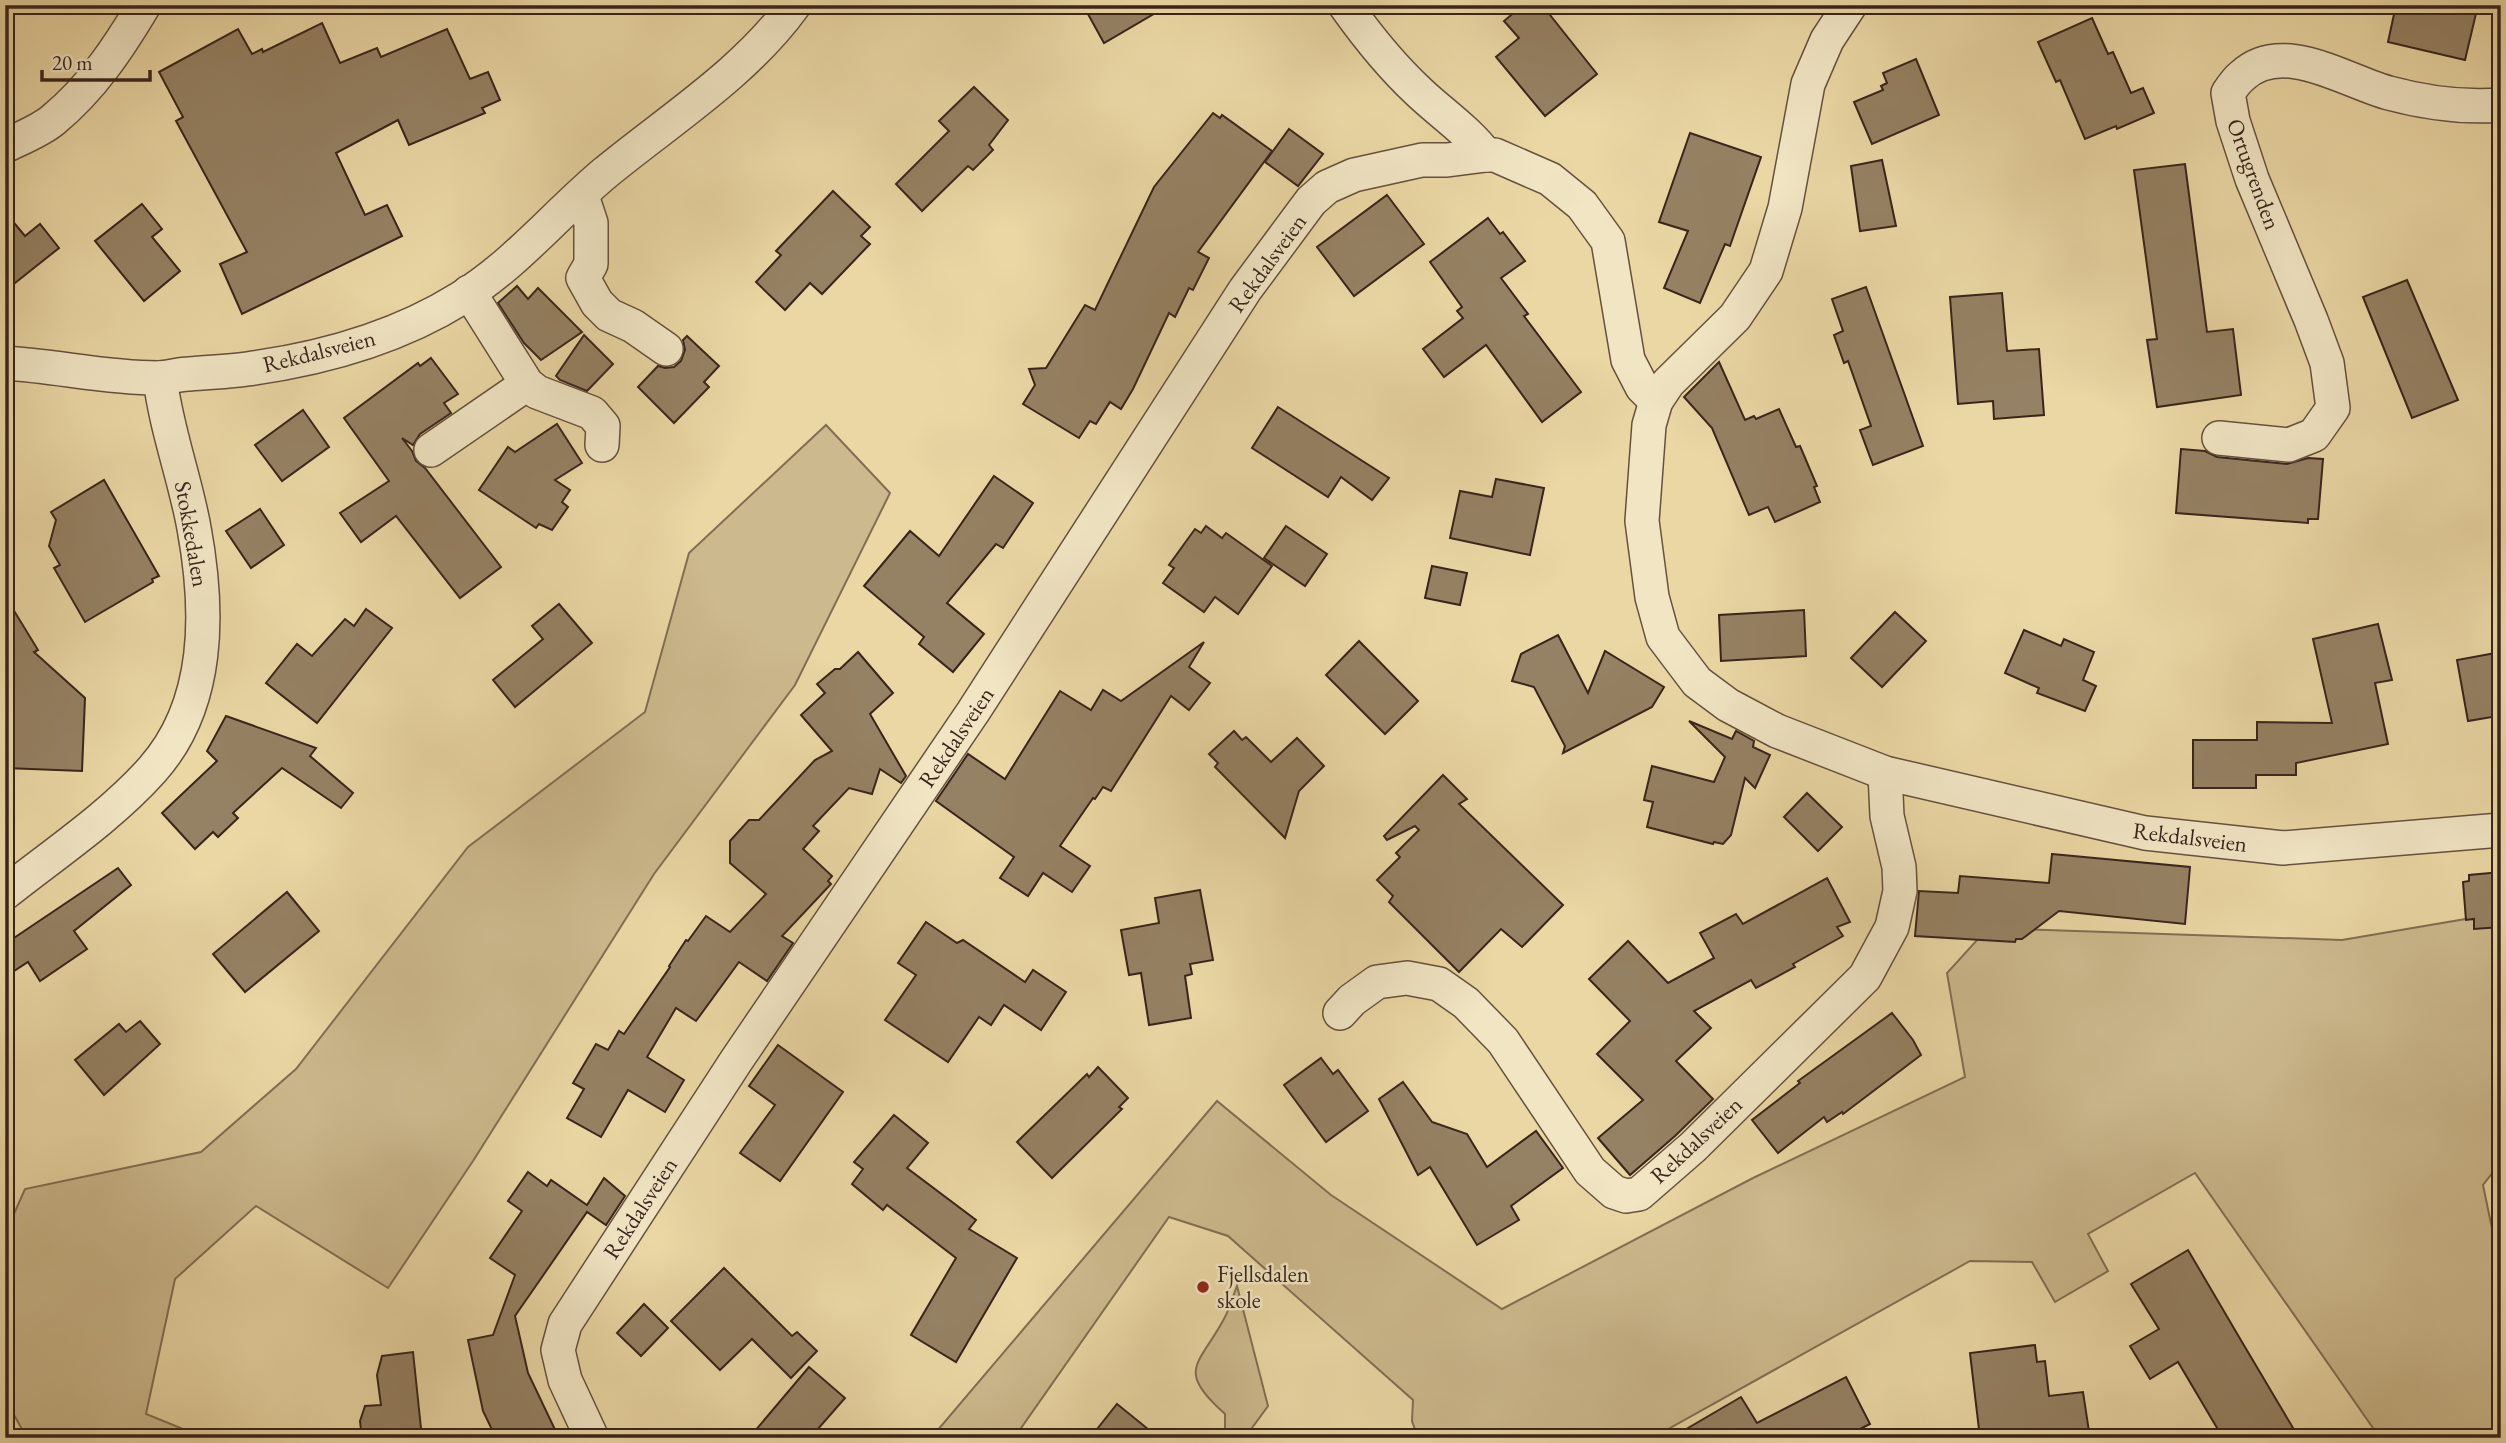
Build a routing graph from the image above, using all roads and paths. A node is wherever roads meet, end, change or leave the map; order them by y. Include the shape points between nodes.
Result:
1 (144, 5) edge
2 (794, 5) edge
3 (1345, 5) edge
4 (1850, 5) edge
5 (2501, 105) edge
6 (5, 146) edge
7 (1486, 155) junction
8 (582, 196) junction
9 (469, 292) junction
10 (666, 349) dead end
11 (5, 363) edge
12 (160, 378) junction
13 (527, 384) junction
14 (1657, 401) junction
15 (2219, 438) dead end
16 (602, 445) dead end
17 (431, 450) dead end
18 (1885, 773) junction
19 (2501, 830) edge
20 (5, 893) edge
21 (1340, 1013) dead end
22 (592, 1438) edge

1 - 6 street via 100,74 52,121
2 - 8 street, Rekdalsveien via 730,72
3 - 7 street via 1368,38
4 - 14 street, Rekdalsveien via 1827,40 1808,84 1784,208 1766,271 1735,317 1668,383
5 - 15 street, Ortugrenden via 2420,101 2296,60 2266,62 2242,75 2228,93 2234,121 2252,179 2323,352 2333,408 2314,435 2290,445
7 - 14 street, Rekdalsveien via 1550,179 1582,205 1608,241 1628,360 1642,387
7 - 22 street, Rekdalsveien via 1422,160 1354,175 1327,187 1311,201 1245,290 973,712 736,1061 565,1324 558,1350 565,1380
8 - 9 street, Rekdalsveien via 510,262
8 - 10 street via 591,223 592,264 583,278 609,315
9 - 12 street, Rekdalsveien via 398,330 324,355 250,369
9 - 13 street
11 - 12 street
12 - 20 street, Stokkedalen via 203,575 200,674 181,726 153,769
13 - 16 street via 592,413 603,426
13 - 17 street
14 - 18 street, Rekdalsveien via 1649,425 1642,522 1652,597 1663,637 1697,682 1728,705 1777,731
18 - 19 street, Rekdalsveien via 2145,833 2228,844 2283,848
18 - 21 street, Rekdalsveien via 1900,891 1892,927 1865,977 1639,1194 1614,1192 1590,1171 1503,1041 1466,1003 1439,984 1407,978 1377,982

